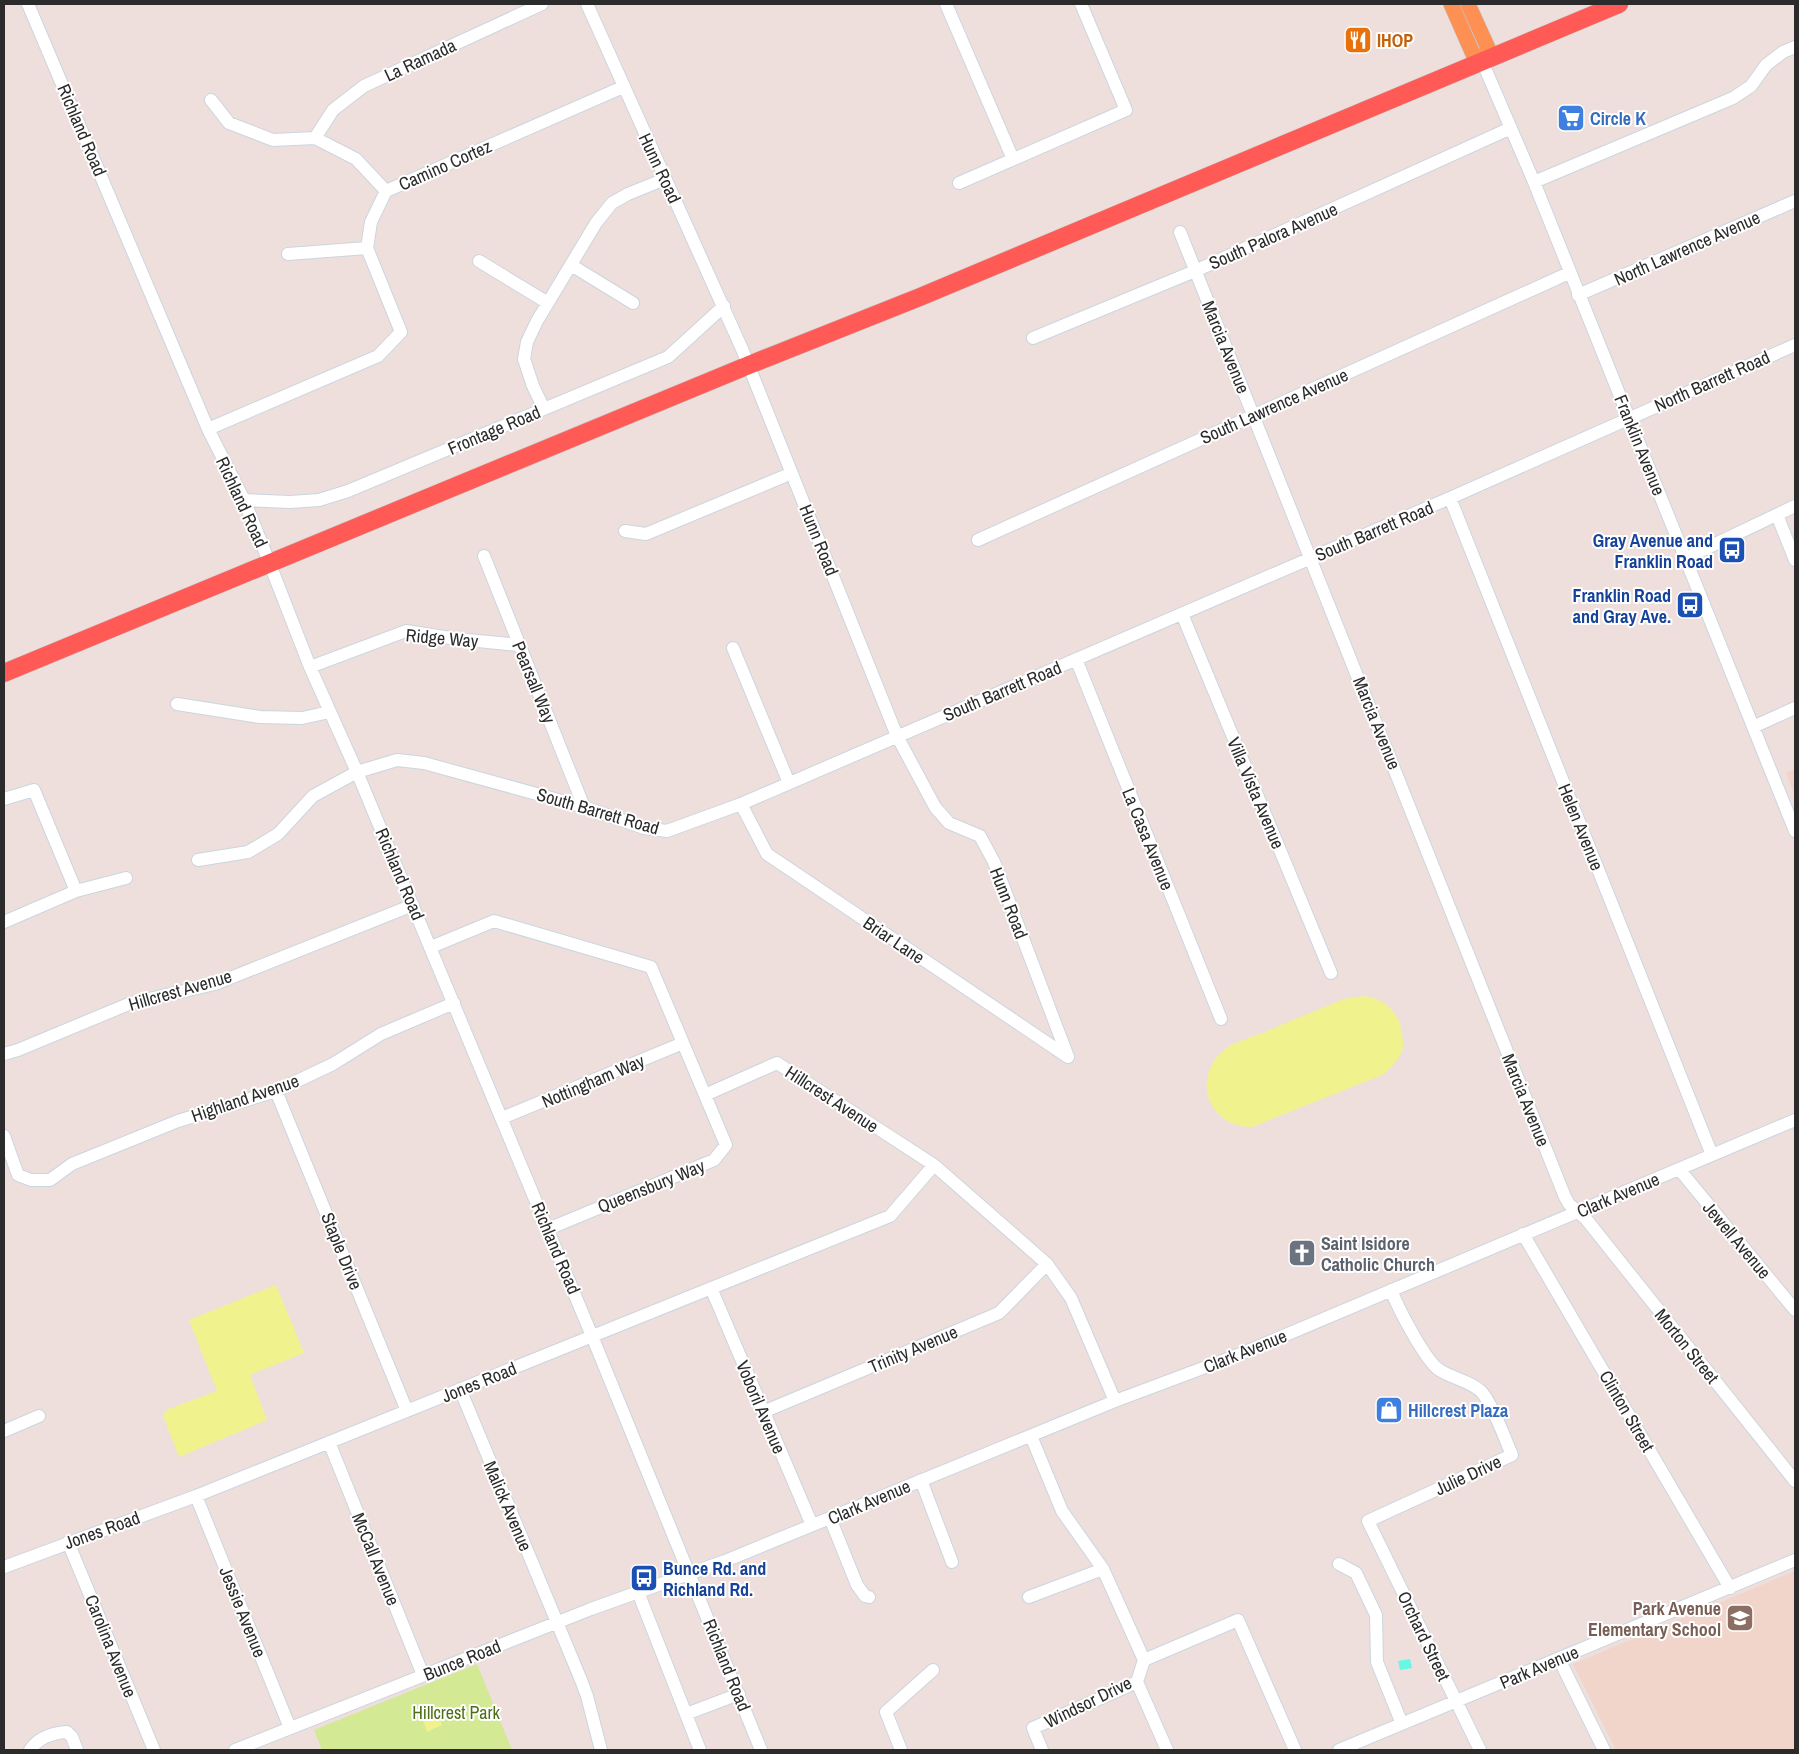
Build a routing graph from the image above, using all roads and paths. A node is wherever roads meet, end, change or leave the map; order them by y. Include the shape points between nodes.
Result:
1 (28, 4) edge
2 (542, 4) edge
3 (587, 4) edge
4 (946, 4) edge
5 (1081, 4) edge
6 (1451, 4) edge
7 (1468, 4) edge
8 (1619, 4) edge
9 (1795, 47) edge
10 (1482, 61) junction
11 (623, 87) junction
12 (211, 100) dead end
13 (1511, 128) junction
14 (315, 138) junction
15 (1014, 160) junction
16 (665, 179) junction
17 (1534, 182) junction
18 (960, 183) dead end
19 (386, 191) junction
20 (1795, 201) edge
21 (1180, 232) dead end
22 (367, 248) junction
23 (288, 254) dead end
24 (479, 261) dead end
25 (571, 265) junction
26 (1196, 271) junction
27 (1569, 273) junction
28 (1578, 295) junction
29 (548, 303) junction
30 (633, 303) dead end
31 (724, 306) junction
32 (1033, 338) dead end
33 (1795, 345) edge
34 (749, 365) junction
35 (544, 409) junction
36 (1254, 415) junction
37 (1629, 418) junction
38 (208, 429) junction
39 (792, 473) junction
40 (1450, 498) junction
41 (244, 500) junction
42 (1795, 506) edge
43 (1777, 515) junction
44 (625, 531) dead end
45 (978, 540) dead end
46 (484, 556) dead end
47 (1311, 558) junction
48 (1686, 558) junction
49 (1795, 560) edge
50 (271, 564) junction
51 (1182, 614) junction
52 (519, 645) junction
53 (733, 648) dead end
54 (1076, 659) junction
55 (310, 666) junction
56 (4, 673) edge
57 (177, 704) dead end
58 (1795, 708) edge
59 (330, 712) junction
60 (1753, 726) junction
61 (897, 736) junction
62 (358, 772) junction
63 (789, 783) junction
64 (4, 799) edge
65 (741, 804) junction
66 (584, 807) junction
67 (1795, 831) edge
68 (198, 860) dead end
69 (126, 878) dead end
70 (76, 891) junction
71 (413, 905) junction
72 (4, 922) edge
73 (430, 947) junction
74 (1331, 973) dead end
75 (454, 1003) junction
76 (1221, 1019) dead end
77 (683, 1043) junction
78 (4, 1054) edge
79 (1068, 1057) joint
80 (276, 1091) junction
81 (705, 1095) junction
82 (502, 1118) junction
83 (1791, 1122) edge
84 (1795, 1134) edge
85 (4, 1136) edge
86 (1712, 1155) junction
87 (934, 1165) junction
88 (1679, 1169) junction
89 (1578, 1212) junction
90 (548, 1229) junction
91 (1524, 1234) junction
92 (1047, 1264) junction
93 (711, 1288) junction
94 (1391, 1290) junction
95 (1795, 1310) edge
96 (592, 1336) junction
97 (460, 1389) junction
98 (1115, 1401) junction
99 (408, 1411) junction
100 (763, 1412) junction
101 (39, 1416) dead end
102 (4, 1431) edge
103 (1031, 1436) junction
104 (329, 1442) junction
105 (922, 1480) junction
106 (1795, 1480) edge
107 (196, 1496) junction
108 (830, 1518) junction
109 (1368, 1521) joint
110 (812, 1525) junction
111 (68, 1542) junction
112 (1795, 1560) edge
113 (952, 1562) dead end
114 (1339, 1564) dead end
115 (4, 1567) edge
116 (1103, 1569) junction
117 (691, 1574) junction
118 (1730, 1588) junction
119 (638, 1592) junction
120 (869, 1597) dead end
121 (1029, 1597) dead end
122 (557, 1622) junction
123 (1559, 1659) junction
124 (1144, 1660) junction
125 (933, 1670) dead end
126 (422, 1675) junction
127 (1137, 1682) junction
128 (738, 1694) junction
129 (1456, 1702) junction
130 (686, 1714) junction
131 (1402, 1724) junction
132 (290, 1728) junction
133 (30, 1750) edge
134 (77, 1750) edge
135 (154, 1750) edge
136 (235, 1750) edge
137 (601, 1750) edge
138 (700, 1750) edge
139 (761, 1750) edge
140 (901, 1750) edge
141 (1042, 1750) edge
142 (1167, 1750) edge
143 (1295, 1750) edge
144 (1339, 1750) edge
145 (1480, 1750) edge
146 (1604, 1750) edge

1 - 38 street, Richland Road
2 - 14 street, La Ramada via 364,86 333,110
3 - 11 street, Hunn Road
4 - 15 street
5 - 15 street via 1126,110
6 - 10 main road via 1473,54
7 - 10 main road via 1488,48
8 - 10 highway
9 - 17 street via 1766,65 1751,86 1734,98
10 - 13 street, Franklin Avenue
10 - 34 highway via 920,297
11 - 16 street, Hunn Road
11 - 19 street, Camino Cortez
12 - 14 street via 229,124 273,140
13 - 17 street, Franklin Avenue
13 - 26 street, South Palora Avenue
14 - 19 street via 356,159
15 - 18 street
16 - 25 street via 612,203
16 - 31 street, Hunn Road
17 - 27 street, Franklin Avenue
19 - 22 street, Camino Cortez via 371,222
20 - 28 street, North Lawrence Avenue
21 - 26 street, Marcia Avenue
22 - 23 street
22 - 38 street via 401,332 378,356
24 - 29 street
25 - 29 street
25 - 30 street
26 - 32 street, South Palora Avenue
26 - 36 street, Marcia Avenue
27 - 28 street, Franklin Avenue
27 - 36 street, South Lawrence Avenue
28 - 37 street, Franklin Avenue
29 - 35 street via 527,342 524,359
31 - 34 street, Hunn Road
31 - 35 street, Frontage Road via 668,357
33 - 37 street, North Barrett Road
34 - 39 street, Hunn Road
34 - 50 highway
35 - 41 street, Frontage Road via 348,491 319,500
36 - 45 street, South Lawrence Avenue
36 - 47 street, Marcia Avenue
37 - 40 street, South Barrett Road
37 - 48 street, Franklin Avenue
38 - 41 street, Richland Road
39 - 44 street via 646,534
39 - 61 street, Hunn Road
40 - 47 street, South Barrett Road
40 - 86 street, Helen Avenue
41 - 50 street, Richland Road
42 - 43 street
43 - 48 street
43 - 49 street
46 - 52 street, Pearsall Way
47 - 51 street, South Barrett Road
47 - 89 street, Marcia Avenue via 1565,1197
48 - 60 street, Franklin Avenue
50 - 55 street, Richland Road
50 - 56 highway
51 - 54 street, South Barrett Road
51 - 74 street, Villa Vista Avenue
52 - 55 street, Ridge Way via 406,631
52 - 66 street, Pearsall Way
53 - 63 street
54 - 61 street, South Barrett Road
54 - 76 street, La Casa Avenue
55 - 59 street, Richland Road
57 - 59 street via 260,717 302,718
58 - 60 street
59 - 62 street, Richland Road
60 - 67 street, Franklin Avenue
61 - 63 street, South Barrett Road
61 - 79 street, Hunn Road via 944,818 980,836 994,862
62 - 66 street, South Barrett Road via 397,760 424,762
62 - 68 street, South Barrett Road via 313,796 278,834 248,852
62 - 71 street, Richland Road
63 - 65 street, South Barrett Road
64 - 70 street via 34,790
65 - 66 street, South Barrett Road via 667,831 644,828
65 - 79 street, Briar Lane via 767,854
69 - 70 street
70 - 72 street
71 - 73 street, Richland Road
71 - 78 street, Hillcrest Avenue via 215,984 131,1003
73 - 75 street, Richland Road
73 - 77 street via 494,922 651,967
75 - 80 street, Highland Avenue via 381,1034 334,1064
75 - 82 street, Richland Road
77 - 81 street
77 - 82 street, Nottingham Way
80 - 85 street, Highland Avenue via 178,1120 72,1164 50,1180 31,1180 18,1174
80 - 99 street, Staple Drive
81 - 87 street, Hillcrest Avenue via 777,1063
81 - 90 street, Queensbury Way via 726,1145 714,1160
82 - 90 street, Richland Road
83 - 84 street
83 - 86 street, Clark Avenue
86 - 88 street, Clark Avenue
87 - 92 street, Hillcrest Avenue
87 - 93 street, Jones Road via 890,1216
88 - 89 street, Clark Avenue
88 - 95 street, Jewell Avenue
89 - 91 street, Clark Avenue
89 - 106 street, Morton Street
90 - 96 street, Richland Road
91 - 94 street, Clark Avenue
91 - 118 street, Clinton Street
92 - 98 street, Hillcrest Avenue via 1071,1298
92 - 100 street, Trinity Avenue via 999,1313
93 - 96 street, Jones Road
93 - 100 street, Voboril Avenue
94 - 98 street, Clark Avenue via 1243,1353
94 - 109 street, Julie Drive via 1423,1349 1438,1369 1484,1394 1512,1454
96 - 97 street, Jones Road
96 - 117 street, Richland Road
97 - 99 street, Jones Road
97 - 122 street, Malick Avenue
98 - 103 street, Clark Avenue
99 - 104 street, Jones Road
100 - 110 street, Voboril Avenue
101 - 102 street
103 - 105 street, Clark Avenue
103 - 116 street via 1062,1511
104 - 107 street, Jones Road
104 - 126 street, McCall Avenue
105 - 108 street, Clark Avenue
105 - 113 street
107 - 111 street, Jones Road
107 - 132 street, Jessie Avenue
108 - 110 street, Clark Avenue
108 - 120 street via 857,1585
109 - 129 street, Orchard Street
110 - 117 street, Clark Avenue
111 - 115 street, Jones Road
111 - 135 street, Carolina Avenue
112 - 118 street, Park Avenue
114 - 131 street via 1356,1573 1376,1615 1377,1662
116 - 121 street
116 - 124 street
117 - 119 street, Bunce Road
117 - 128 street, Richland Road
118 - 123 street, Park Avenue
119 - 122 street, Bunce Road
119 - 130 street
122 - 126 street, Bunce Road
122 - 137 street, Malick Avenue via 587,1696
123 - 129 street, Park Avenue
123 - 146 street
124 - 127 street, Windsor Drive
124 - 143 street, Windsor Drive via 1238,1620
125 - 140 street via 886,1712
126 - 132 street, Bunce Road
127 - 141 street, Windsor Drive via 1032,1728
127 - 142 street
128 - 130 street
128 - 139 street, Richland Road
129 - 131 street, Park Avenue
129 - 145 street, Orchard Street
130 - 138 street
131 - 144 street, Park Avenue
132 - 136 street, Bunce Road
133 - 134 street via 35,1742 66,1732 72,1737

